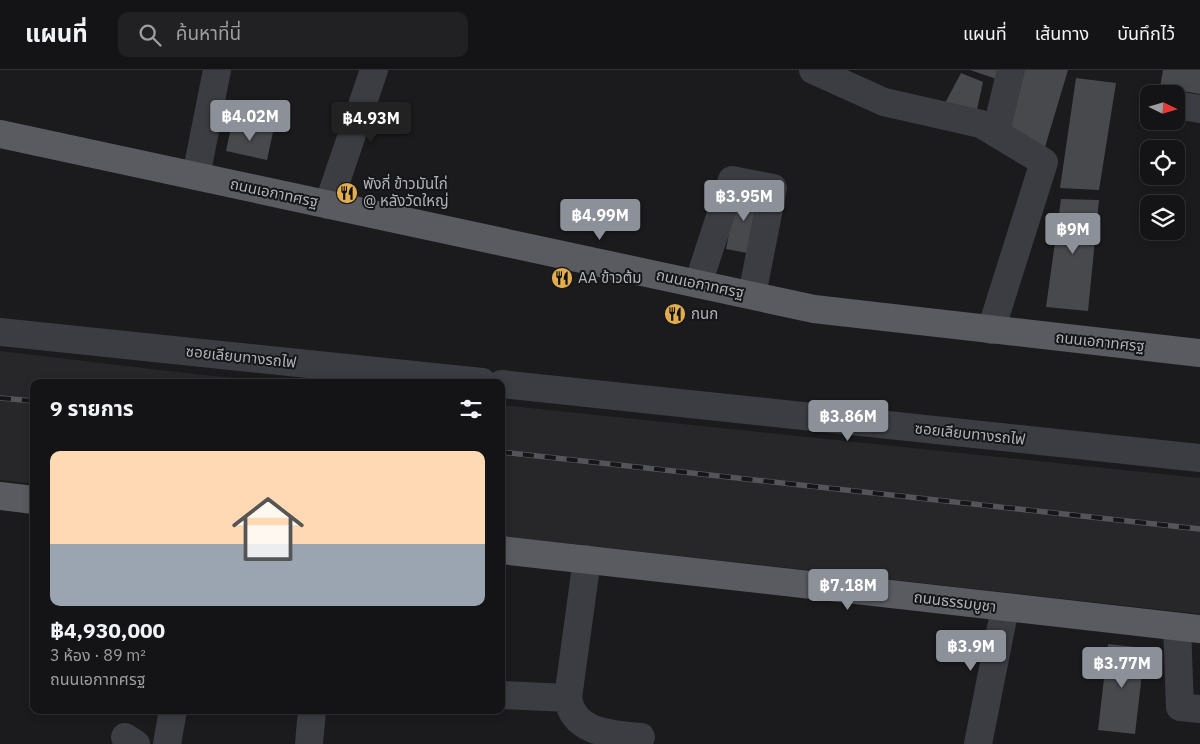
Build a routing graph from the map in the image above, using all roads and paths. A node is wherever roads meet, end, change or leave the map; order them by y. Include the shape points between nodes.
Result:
1 (217, 70) edge
2 (374, 70) edge
3 (813, 70) edge
4 (1011, 70) edge
5 (1185, 106) edge
6 (1200, 109) edge
7 (996, 132) junction
8 (0, 134) edge
9 (196, 176) junction
10 (328, 205) junction
11 (698, 284) junction
12 (752, 296) junction
13 (991, 330) junction
14 (0, 332) edge
15 (1200, 353) edge
16 (453, 379) edge
17 (505, 384) edge
18 (1200, 458) edge
19 (0, 496) edge
20 (30, 500) edge
21 (505, 550) edge
22 (587, 559) junction
23 (1005, 608) junction
24 (1189, 628) edge
25 (505, 695) edge
26 (568, 698) junction
27 (1200, 709) edge
28 (172, 714) edge
29 (312, 714) edge
30 (641, 737) dead end
31 (167, 744) edge
32 (309, 744) edge
33 (978, 744) edge

1 - 9 street
2 - 10 street
3 - 7 street via 884,102 981,124
4 - 7 street
5 - 6 street
7 - 13 street via 1044,162
8 - 9 main road, ถนนเอกาทศรฐ
9 - 10 main road, ถนนเอกาทศรฐ
10 - 11 main road, ถนนเอกาทศรฐ
11 - 12 main road, ถนนเอกาทศรฐ
11 - 12 street via 732,180 773,188
12 - 13 main road, ถนนเอกาทศรฐ via 814,309
13 - 15 main road, ถนนเอกาทศรฐ
14 - 16 street, ซอยเลียบทางรถไฟ
17 - 18 street, ซอยเลียบทางรถไฟ
19 - 20 main road
21 - 22 main road, ถนนธรรมบูชา
22 - 23 main road, ถนนธรรมบูชา
22 - 26 street
23 - 24 main road, ถนนธรรมบูชา
23 - 33 street
24 - 27 street via 1180,707
25 - 26 street
26 - 30 street via 572,714 588,727 605,734
28 - 31 street
29 - 32 street

